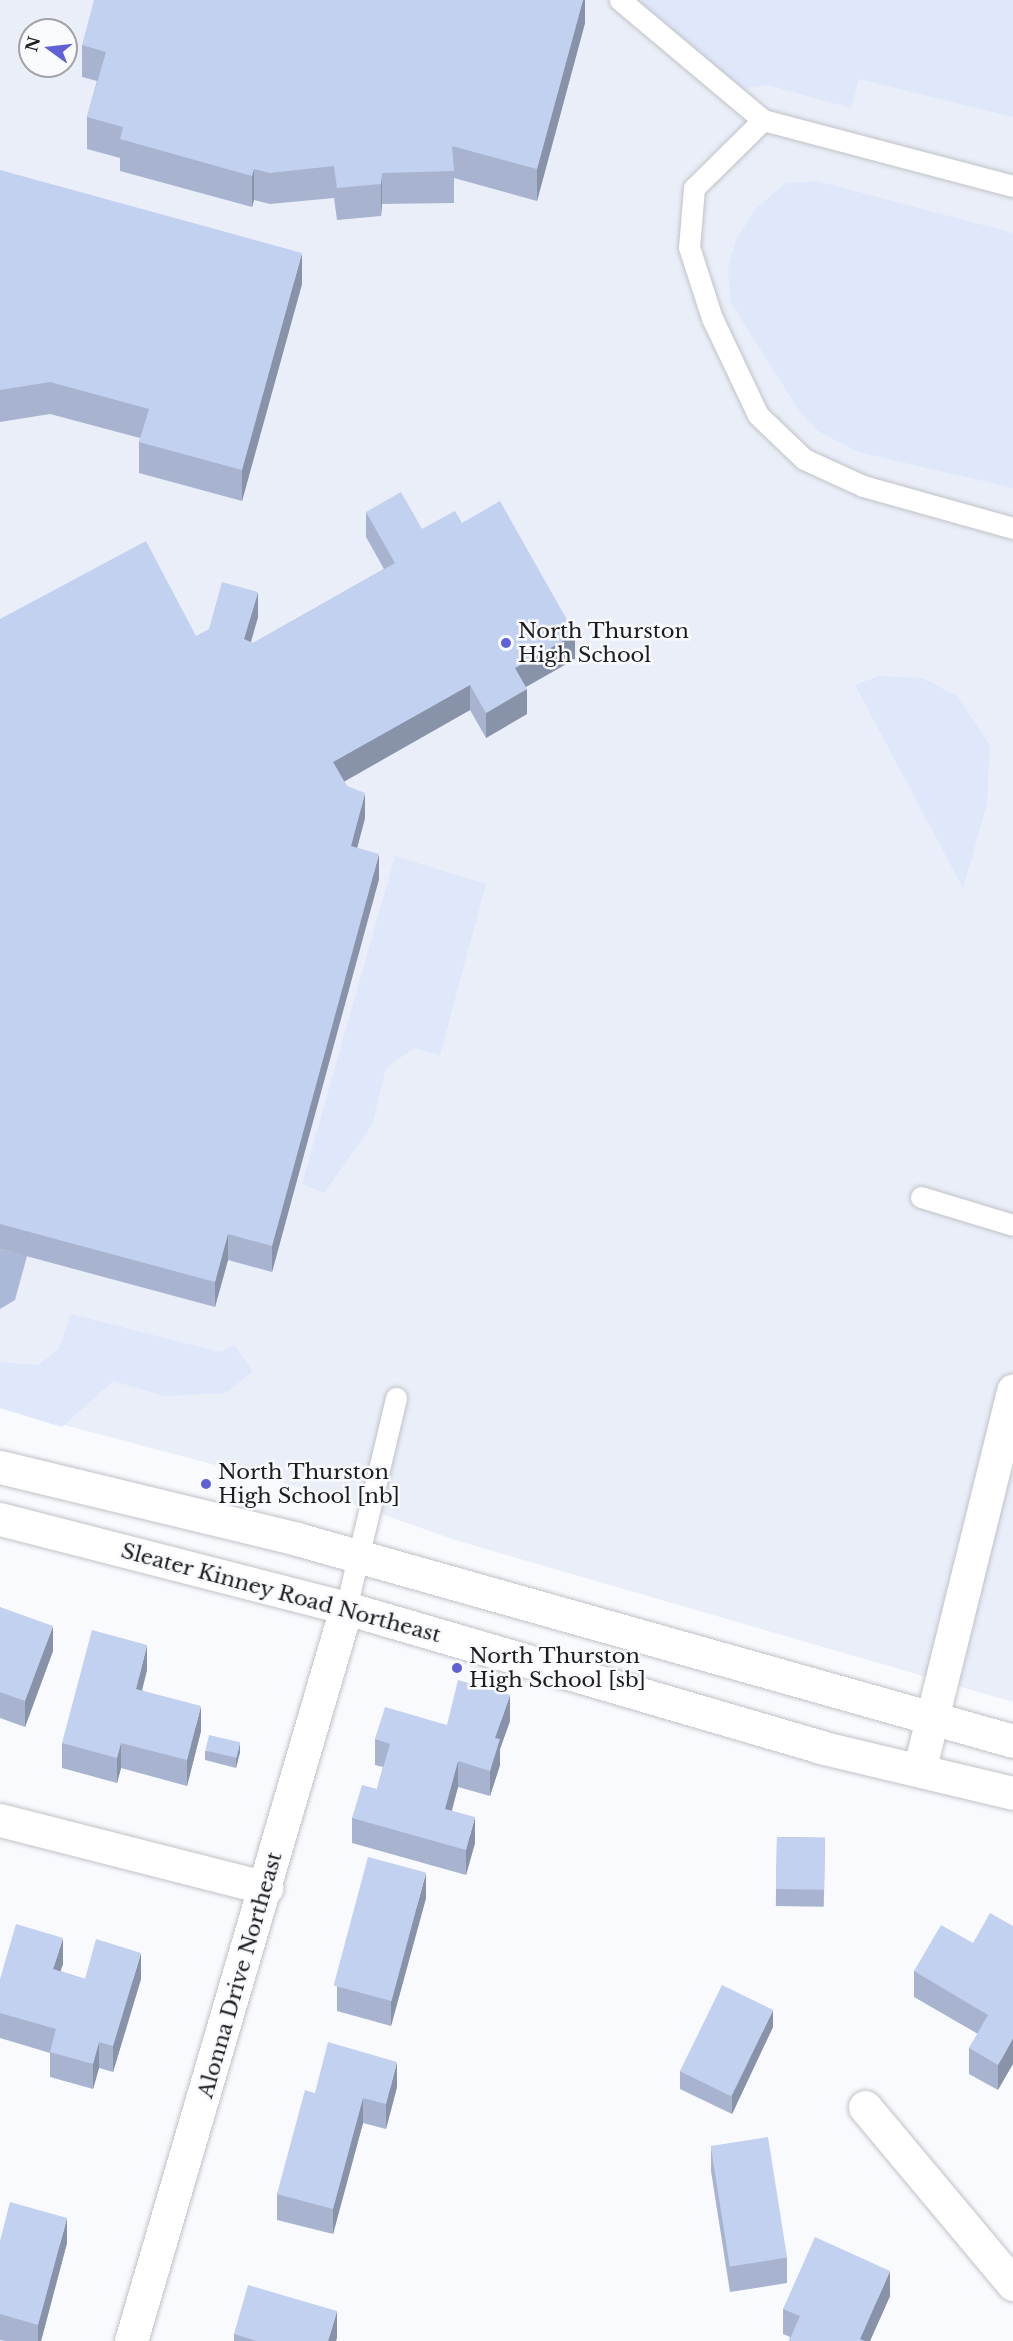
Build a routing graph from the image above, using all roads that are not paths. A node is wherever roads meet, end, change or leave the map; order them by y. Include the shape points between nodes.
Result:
1 (620, 0) edge
2 (763, 120) junction
3 (1013, 186) edge
4 (1013, 528) edge
5 (921, 1197) dead end
6 (1013, 1225) edge
7 (1013, 1390) edge
8 (396, 1398) dead end
9 (0, 1467) edge
10 (0, 1519) edge
11 (359, 1557) junction
12 (346, 1608) junction
13 (930, 1717) junction
14 (1013, 1741) edge
15 (920, 1767) junction
16 (1013, 1793) edge
17 (0, 1820) edge
18 (266, 1888) junction
19 (865, 2107) dead end
20 (1013, 2284) edge
21 (131, 2341) edge

1 - 2 lane
2 - 3 lane
2 - 4 lane via 694,188 689,247 712,318 758,415 804,459 863,486
5 - 6 lane
7 - 13 street
8 - 11 lane
9 - 11 street
10 - 12 street, Sleater Kinney Road Northeast
11 - 12 lane
11 - 13 street
12 - 15 street, Sleater Kinney Road Northeast via 820,1747
12 - 18 street, Alonna Drive Northeast
13 - 14 street
13 - 15 street
15 - 16 street, Sleater Kinney Road Northeast
17 - 18 street
18 - 21 street, Alonna Drive Northeast
19 - 20 street

